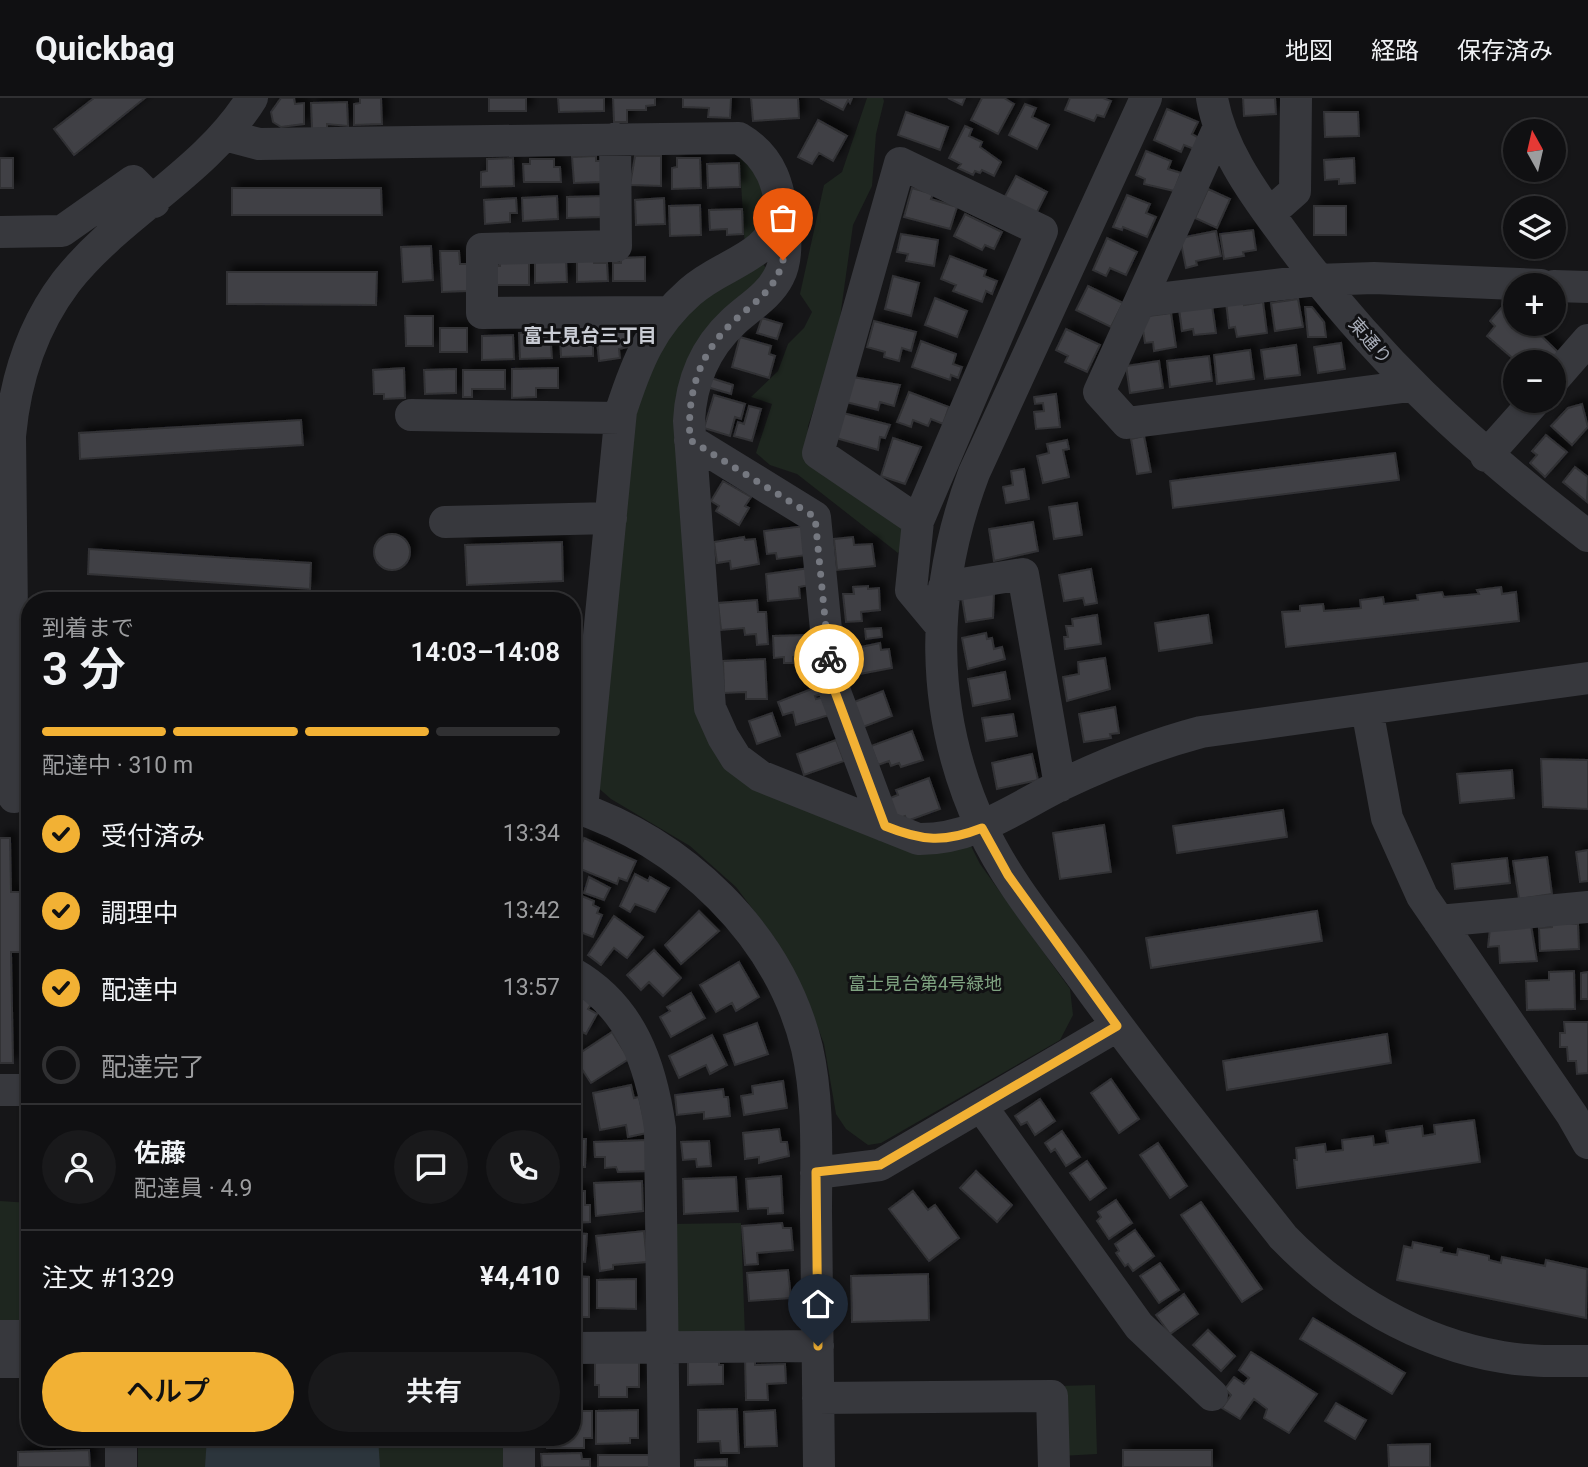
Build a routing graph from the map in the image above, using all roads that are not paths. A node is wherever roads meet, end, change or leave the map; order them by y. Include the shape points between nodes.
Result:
1 (252, 98) edge
2 (1146, 98) edge
3 (1212, 98) edge
4 (1296, 98) edge
5 (1218, 128) junction
6 (225, 135) junction
7 (615, 139) junction
8 (153, 202) junction
9 (1269, 214) junction
10 (782, 215) junction
11 (0, 232) edge
12 (1316, 280) junction
13 (1503, 283) edge
14 (1566, 286) edge
15 (1588, 287) edge
16 (1141, 301) junction
17 (669, 312) junction
18 (1588, 340) edge
19 (13, 353) edge
20 (1568, 374) edge
21 (1410, 386) junction
22 (1524, 413) edge
23 (411, 415) dead end
24 (621, 418) junction
25 (690, 440) junction
26 (1486, 456) junction
27 (5, 506) edge
28 (611, 518) junction
29 (918, 521) junction
30 (446, 522) dead end
31 (1588, 536) edge
32 (944, 587) junction
33 (941, 626) junction
34 (6, 644) edge
35 (584, 665) edge
36 (1588, 678) edge
37 (1367, 709) junction
38 (581, 726) edge
39 (1060, 786) junction
40 (15, 797) edge
41 (581, 810) edge
42 (885, 826) junction
43 (982, 828) junction
44 (1588, 907) edge
45 (1439, 920) junction
46 (581, 979) edge
47 (1117, 1026) junction
48 (0, 1090) edge
49 (21, 1090) edge
50 (981, 1106) junction
51 (1588, 1143) edge
52 (816, 1172) junction
53 (0, 1336) edge
54 (21, 1336) edge
55 (663, 1346) junction
56 (818, 1346) junction
57 (581, 1348) edge
58 (1588, 1361) edge
59 (0, 1362) edge
60 (21, 1362) edge
61 (1212, 1395) dead end
62 (818, 1398) junction
63 (121, 1446) edge
64 (519, 1446) edge
65 (121, 1467) edge
66 (519, 1467) edge
67 (664, 1467) edge
68 (819, 1467) edge
69 (1054, 1467) edge

1 - 6 street
2 - 32 street via 974,473 956,522
3 - 5 street, 東通り
4 - 9 street via 1295,191
5 - 9 street, 東通り
5 - 16 street
6 - 7 street via 259,144
6 - 8 street
7 - 10 street via 739,138 754,147 773,172
7 - 17 street via 616,246 482,249 482,313
8 - 11 street via 133,181 62,231
8 - 19 street via 66,282
9 - 12 street, 東通り
10 - 17 street via 762,249 692,290
10 - 25 street via 786,244 779,275 704,358 690,400
12 - 13 street
12 - 16 street
12 - 21 street, 東通り
14 - 15 street
16 - 21 street via 1100,392 1127,423
17 - 24 street via 639,356
18 - 20 street
19 - 27 street
21 - 26 street, 東通り
22 - 26 street
23 - 24 street
24 - 28 street
25 - 42 street via 815,517 831,681
25 - 42 street via 710,708 723,737 736,758 760,776
26 - 31 street, 東通り
27 - 34 street
28 - 30 street
28 - 35 street
29 - 29 street via 818,453 900,163 1042,232
29 - 33 street via 911,590
32 - 33 street
32 - 39 street via 1023,574
33 - 43 street via 948,727
34 - 40 street
35 - 38 street
36 - 37 street
37 - 39 street via 1201,732 1147,747
37 - 45 street via 1387,818 1422,896
39 - 43 street
41 - 52 street via 633,831 683,863 722,898 761,948 793,1006 807,1048
42 - 43 street via 918,839
43 - 47 street via 1008,875
44 - 45 street
45 - 51 street
46 - 55 street via 616,1009 640,1047 654,1083 660,1128
47 - 50 street
47 - 58 street via 1283,1237 1312,1268 1352,1297 1411,1328 1501,1357
48 - 49 street
50 - 52 street via 880,1165
50 - 61 street via 1139,1326
52 - 56 street
53 - 54 street
55 - 56 street
55 - 57 street
55 - 67 street
56 - 62 street
59 - 60 street
62 - 68 street
62 - 69 street via 1052,1396
63 - 65 street
64 - 66 street

